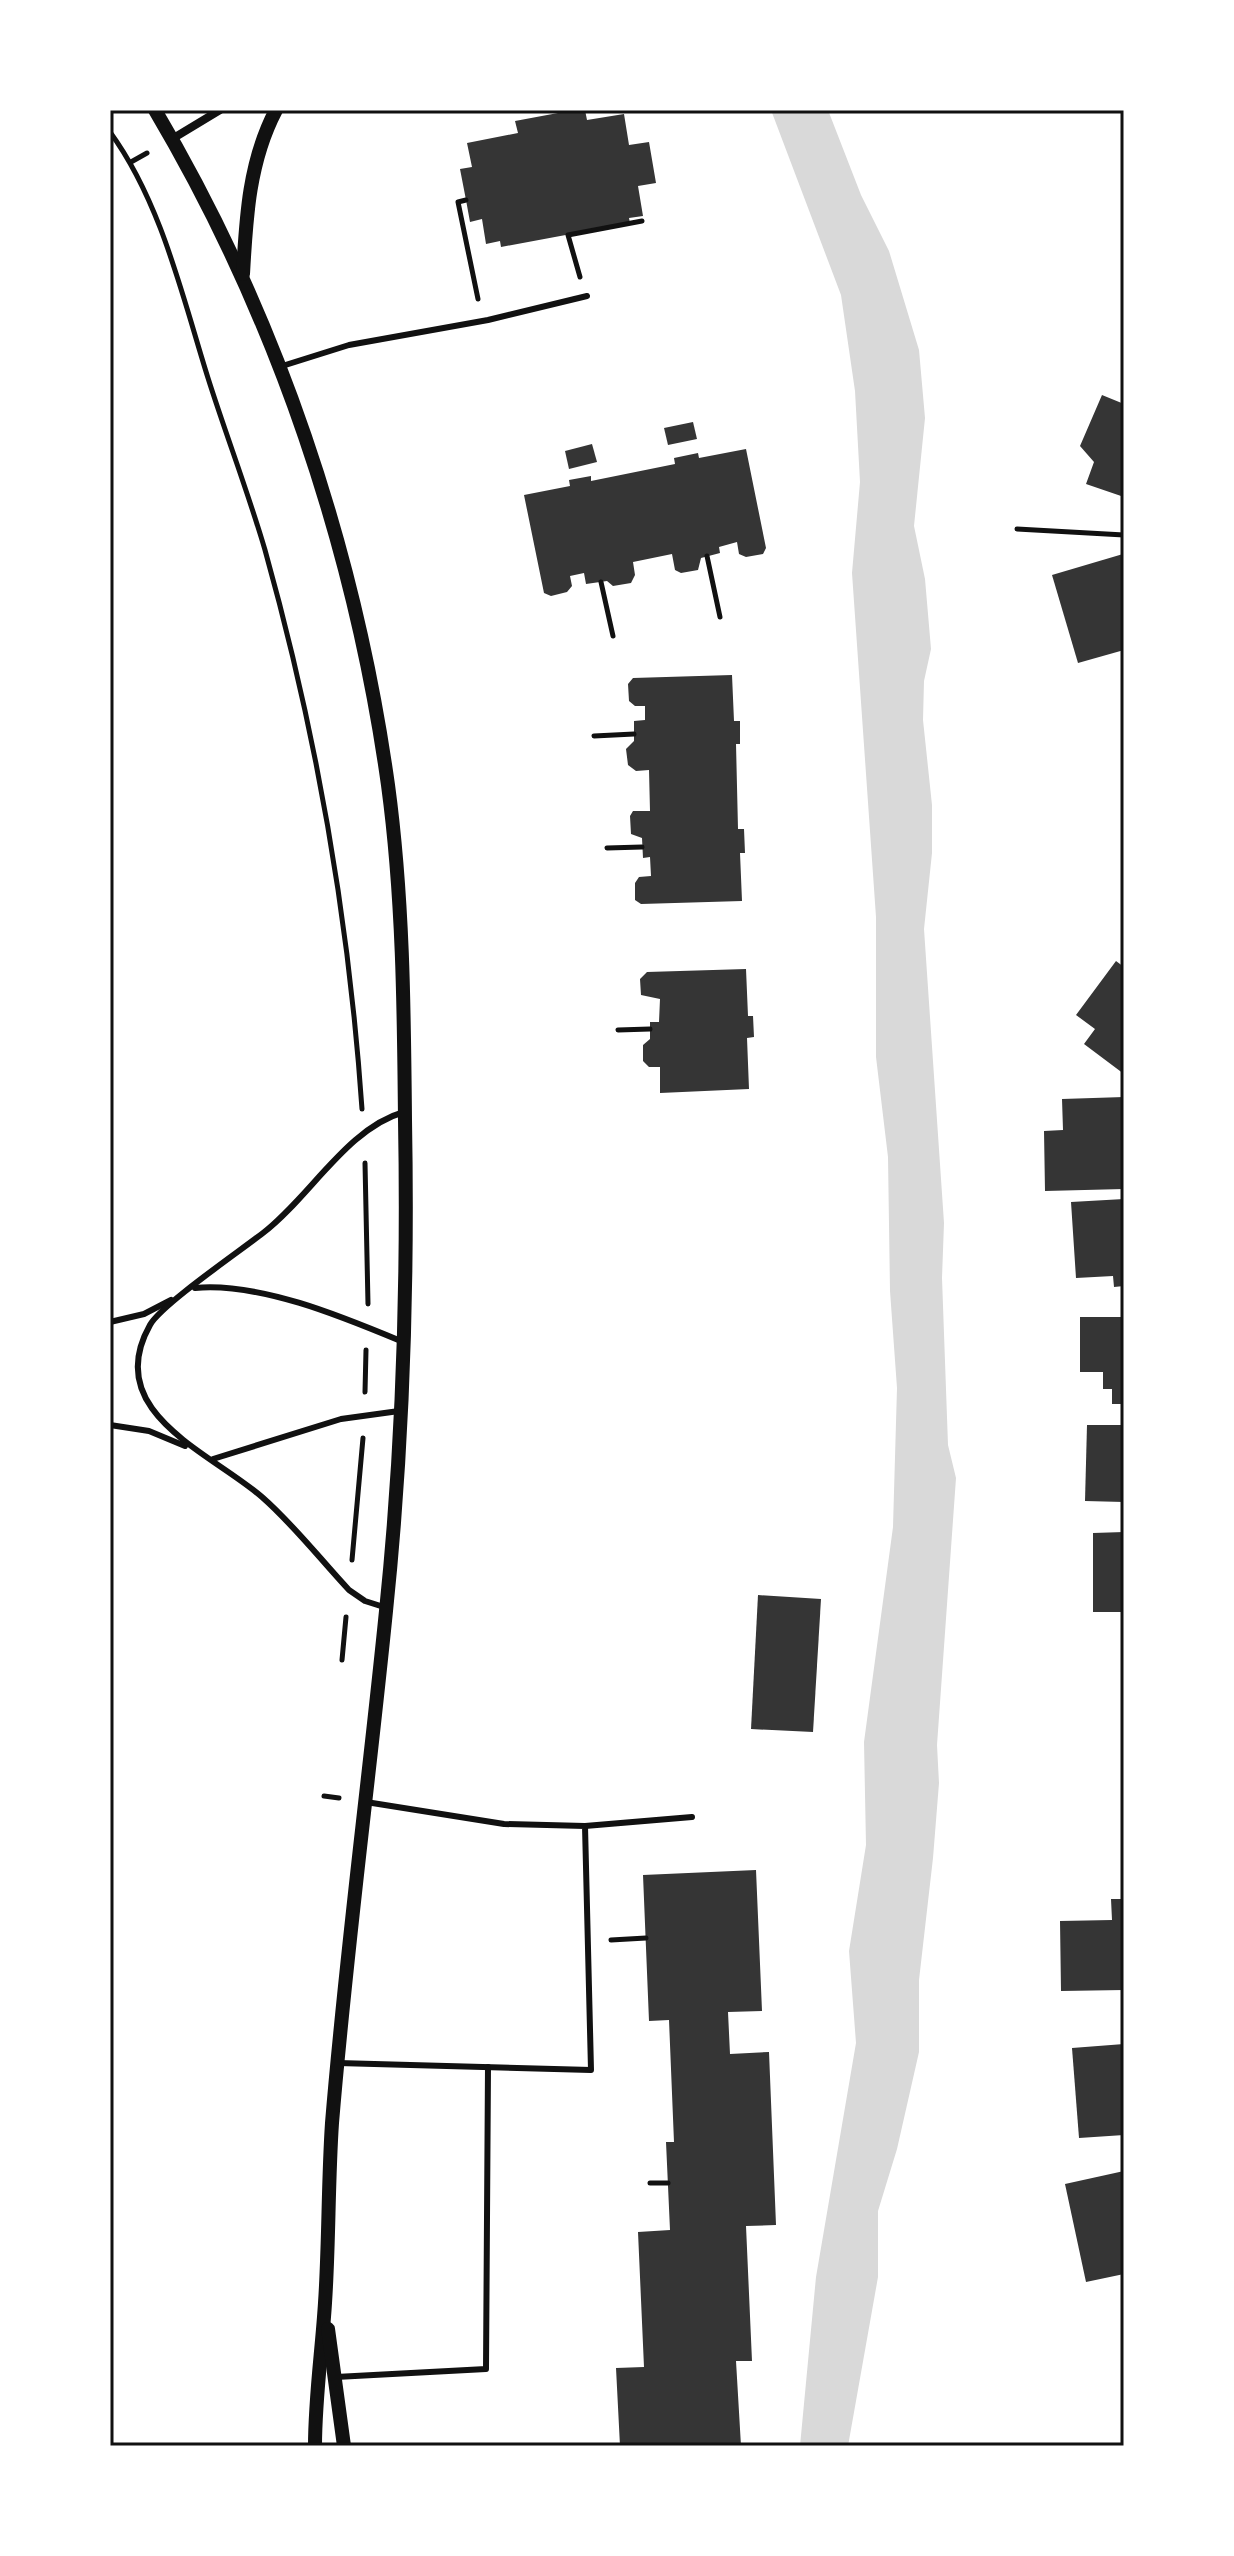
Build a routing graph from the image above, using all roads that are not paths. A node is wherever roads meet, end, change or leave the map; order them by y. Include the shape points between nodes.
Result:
1 (155, 110) edge
2 (220, 110) edge
3 (276, 110) edge
4 (172, 139) junction
5 (243, 279) junction
6 (587, 296) dead end
7 (279, 367) junction
8 (405, 1111) junction
9 (193, 1288) junction
10 (110, 1322) edge
11 (406, 1344) junction
12 (402, 1410) junction
13 (110, 1425) edge
14 (216, 1460) junction
15 (387, 1608) junction
16 (366, 1802) junction
17 (692, 1817) dead end
18 (585, 1826) junction
19 (338, 2063) junction
20 (488, 2067) junction
21 (325, 2305) junction
22 (317, 2376) junction
23 (334, 2377) junction
24 (315, 2446) edge
25 (344, 2446) edge

1 - 4 street
2 - 4 street
3 - 5 street via 248,197
4 - 5 street
5 - 7 street
6 - 7 lane via 349,345
7 - 8 street via 348,578 379,726 399,896
8 - 9 lane via 364,1131 270,1228
8 - 11 street
9 - 10 lane via 144,1314
9 - 11 lane via 223,1285 270,1296
9 - 14 lane via 151,1322 138,1369 143,1396 157,1418
11 - 12 street
12 - 14 lane via 341,1419
12 - 15 street
13 - 14 lane via 149,1431
14 - 15 lane via 290,1524 349,1590
15 - 16 street
16 - 18 lane via 504,1824
16 - 19 street
17 - 18 lane
18 - 20 lane via 591,2070
19 - 20 lane
19 - 21 street
20 - 23 lane via 486,2369
21 - 22 street
21 - 23 street
22 - 23 lane
22 - 24 street
23 - 25 street

